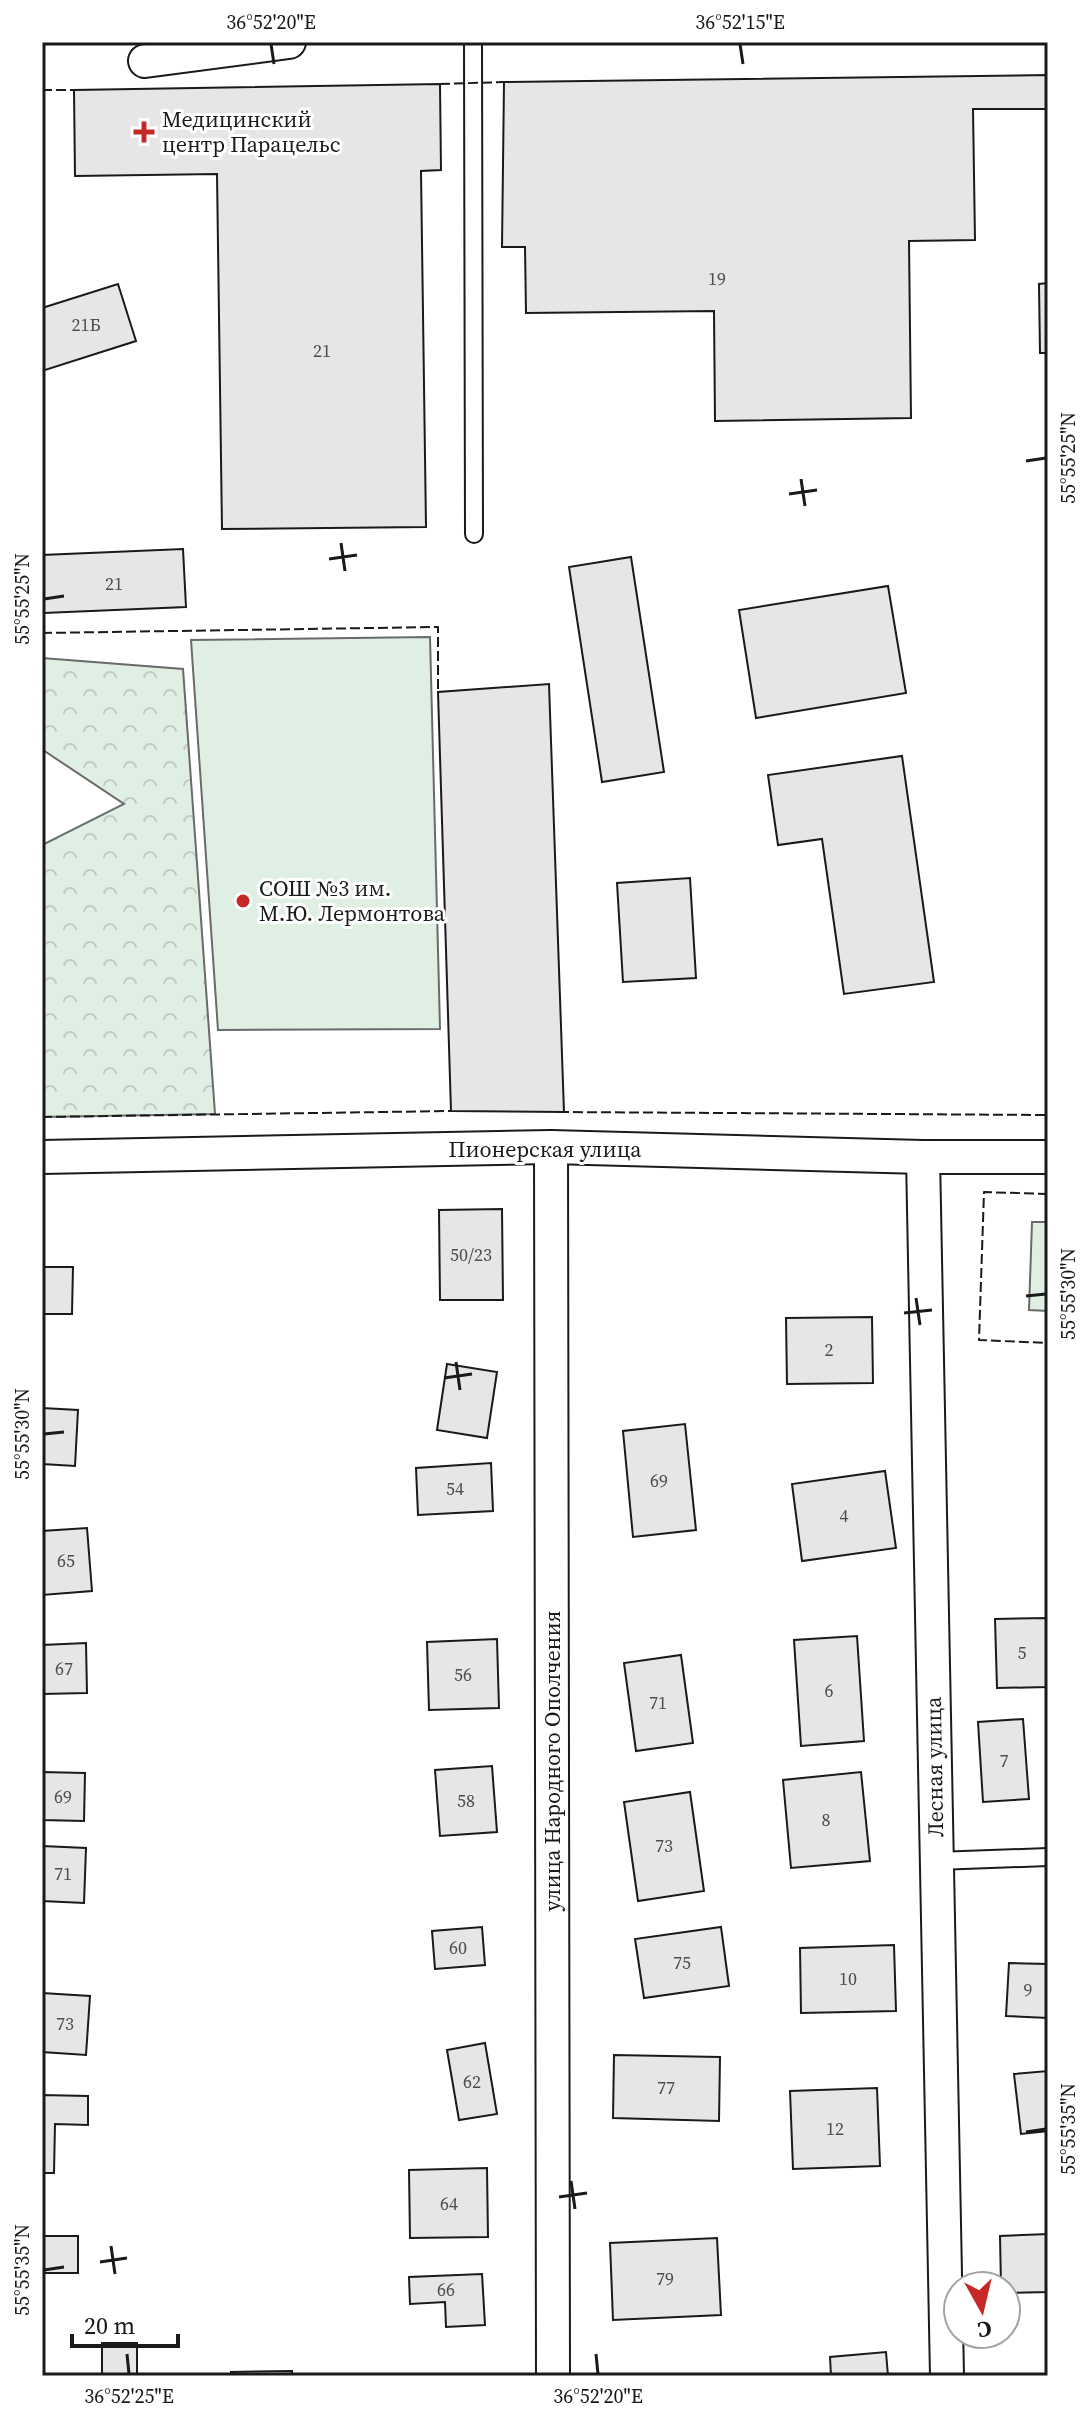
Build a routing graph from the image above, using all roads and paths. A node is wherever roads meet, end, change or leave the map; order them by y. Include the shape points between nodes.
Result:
1 (289, 42) edge
2 (473, 42) edge
3 (145, 61) dead end
4 (474, 534) dead end
5 (551, 1147) junction
6 (42, 1157) edge
7 (923, 1157) junction
8 (1048, 1157) edge
9 (1048, 1857) edge
10 (936, 1861) junction
11 (553, 2376) edge
12 (947, 2376) edge

1 - 3 street
2 - 4 lane
5 - 6 street, Пионерская улица
5 - 7 street, Пионерская улица
5 - 11 street, улица Народного Ополчения
7 - 8 street, Пионерская улица
7 - 10 street, Лесная улица
9 - 10 lane
10 - 12 street, Лесная улица

